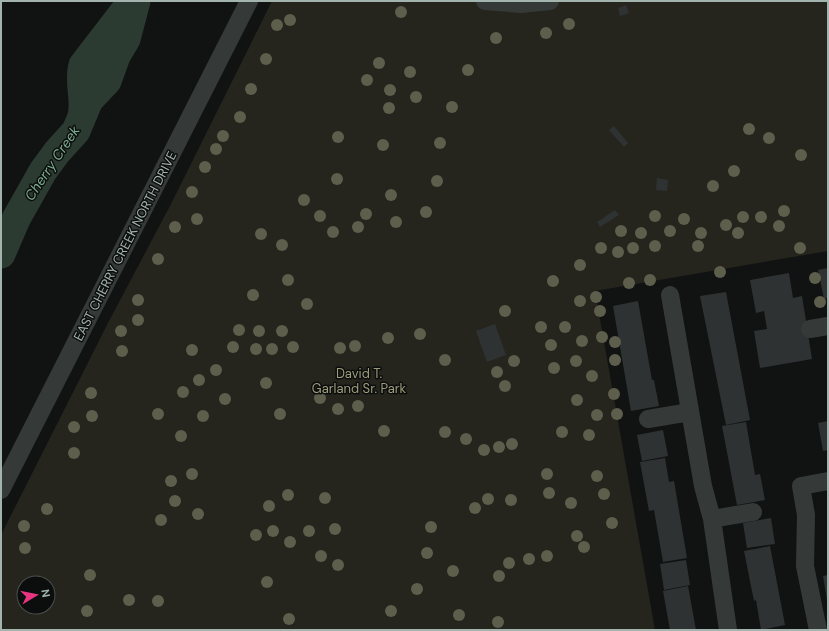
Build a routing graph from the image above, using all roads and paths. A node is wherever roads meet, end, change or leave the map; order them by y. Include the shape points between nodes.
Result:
1 (249, 1) edge
2 (485, 1) edge
3 (550, 1) edge
4 (670, 295) dead end
5 (828, 326) edge
6 (810, 329) dead end
7 (690, 412) junction
8 (648, 419) dead end
9 (828, 481) edge
10 (1, 490) edge
11 (753, 512) dead end
12 (712, 519) junction
13 (728, 630) edge
14 (818, 630) edge

1 - 10 street, EAST CHERRY CREEK NORTH DRIVE
2 - 3 street via 521,4
4 - 7 street
5 - 6 street
7 - 8 street
7 - 12 street via 703,486
9 - 14 street via 801,486 806,515 806,570
11 - 12 street
12 - 13 street

